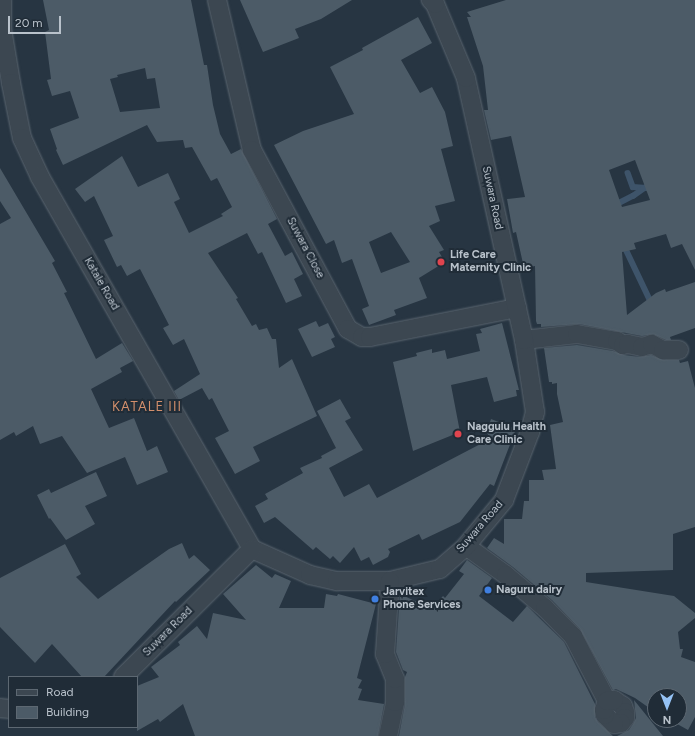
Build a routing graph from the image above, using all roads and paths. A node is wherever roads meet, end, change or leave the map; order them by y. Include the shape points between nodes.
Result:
1 (2, 0) edge
2 (217, 0) edge
3 (431, 0) edge
4 (517, 308) junction
5 (524, 340) junction
6 (679, 350) dead end
7 (466, 546) junction
8 (252, 549) junction
9 (390, 581) junction
10 (124, 676) edge
11 (607, 701) dead end
12 (388, 736) edge

1 - 8 street, Katale Road via 2,29 21,131 40,177
2 - 4 street, Suwara Close via 252,150 348,329 362,337 370,337
3 - 4 street, Suwara Road via 466,78
4 - 5 street, Suwara Road
5 - 6 street via 577,334 617,341 623,345 652,344 663,350
5 - 7 street, Suwara Road via 535,412 530,432 504,500
7 - 9 street, Suwara Road via 440,568
7 - 11 street via 518,584 573,636
8 - 9 street, Suwara Road via 310,575 337,581
8 - 10 street, Suwara Road
9 - 12 street via 385,654 395,679

